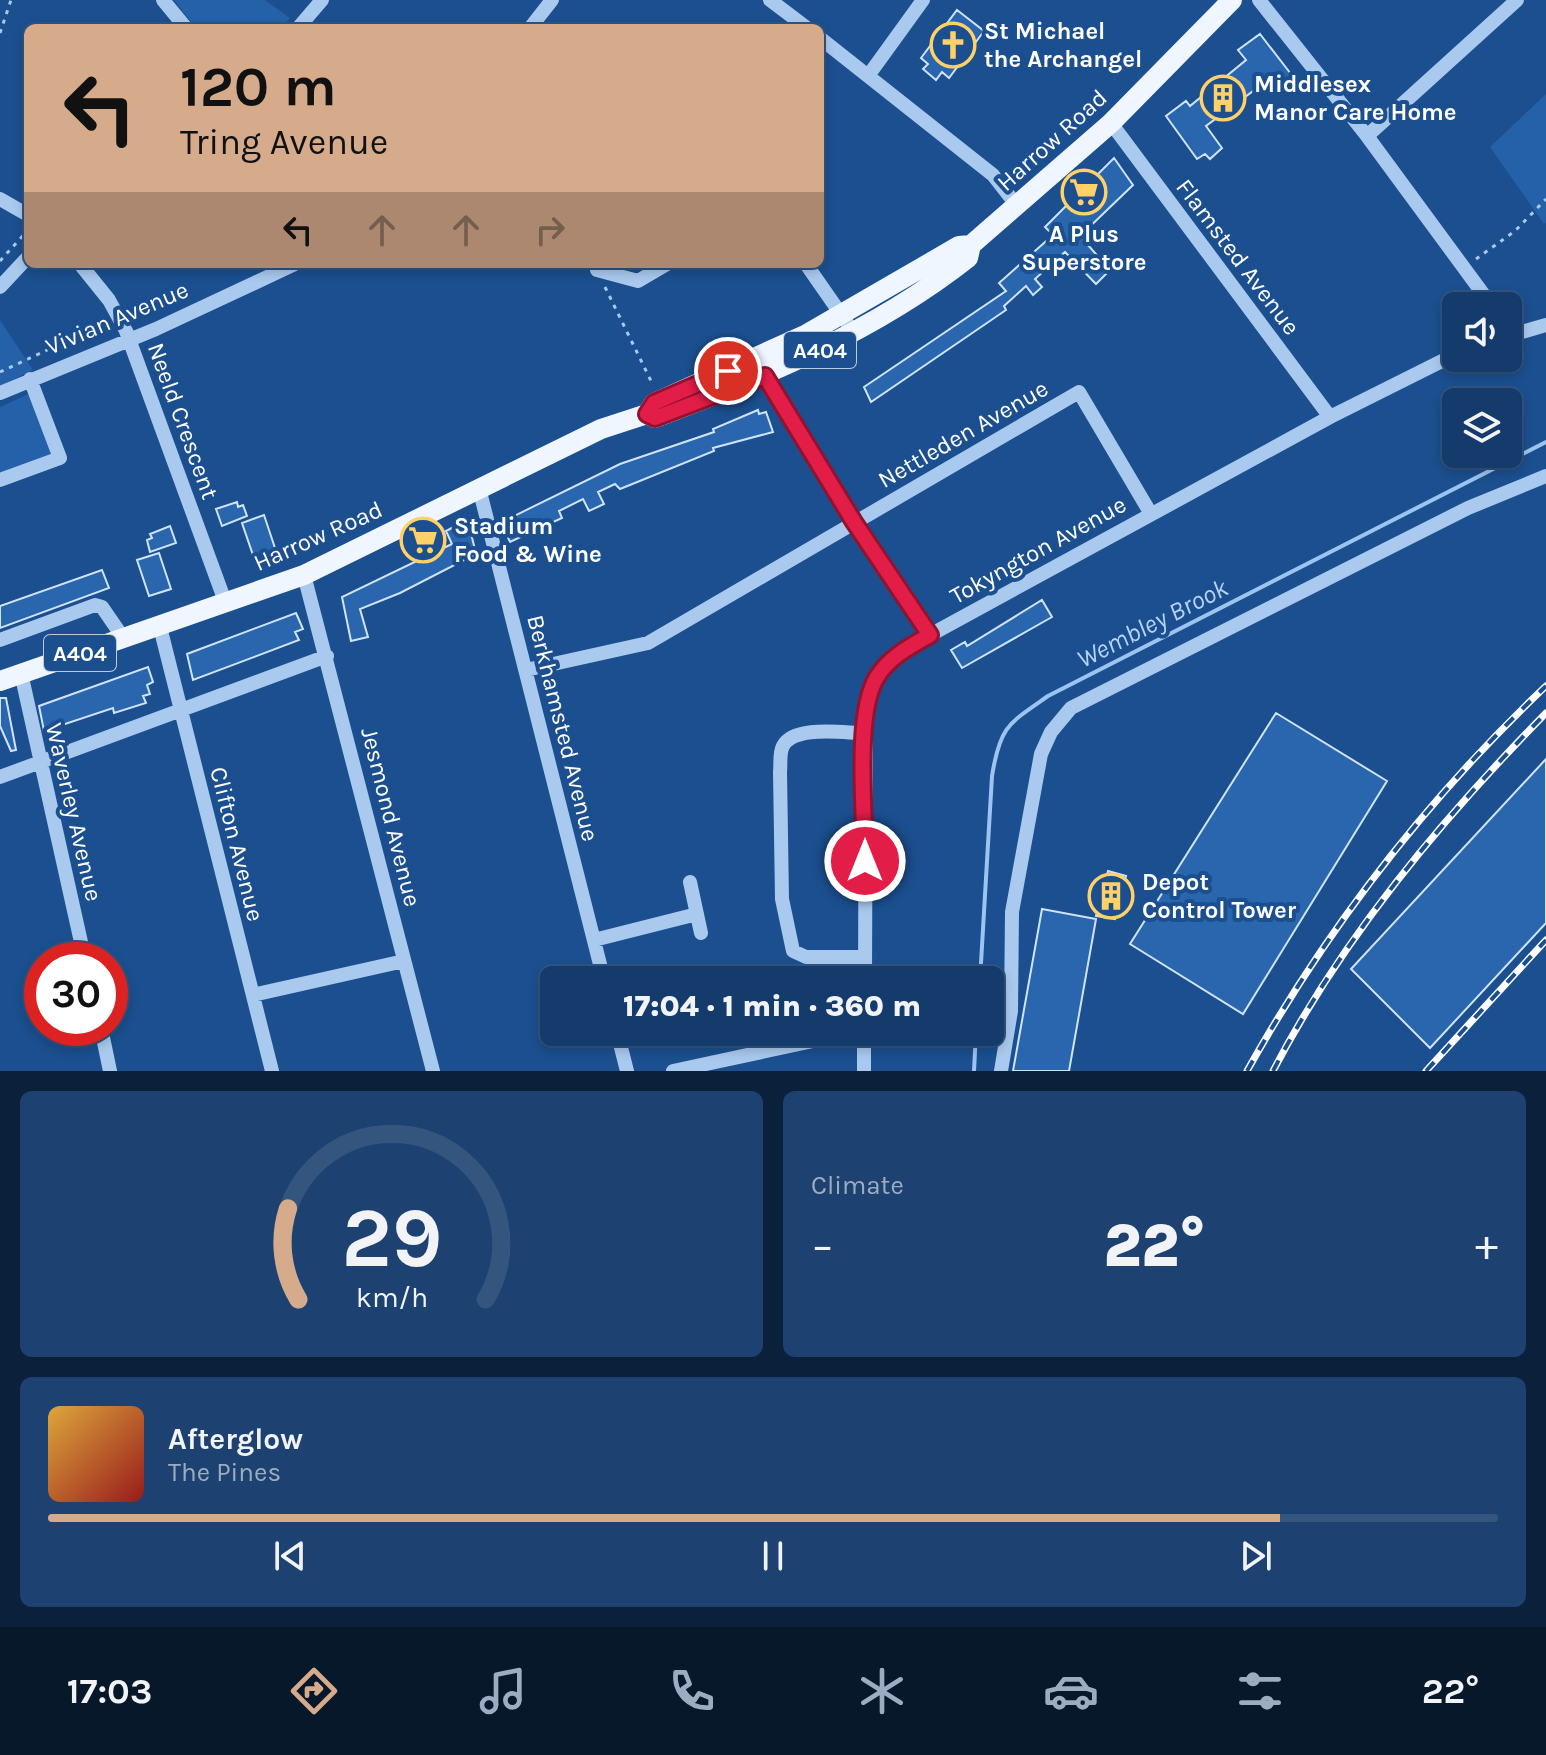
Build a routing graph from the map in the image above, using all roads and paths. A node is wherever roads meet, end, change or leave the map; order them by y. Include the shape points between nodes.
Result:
1 (11, 0) edge
2 (163, 0) edge
3 (322, 0) edge
4 (552, 0) edge
5 (770, 0) edge
6 (923, 0) edge
7 (1232, 0) edge
8 (1259, 0) edge
9 (1517, 0) edge
10 (792, 6) edge
11 (183, 24) edge
12 (301, 24) edge
13 (533, 24) edge
14 (804, 24) edge
15 (0, 33) edge
16 (824, 41) edge
17 (868, 76) junction
18 (1111, 123) junction
19 (1367, 136) junction
20 (0, 199) edge
21 (1546, 199) edge
22 (1018, 207) junction
23 (24, 213) edge
24 (24, 234) edge
25 (971, 245) junction
26 (0, 261) edge
27 (24, 261) edge
28 (1463, 267) junction
29 (83, 268) edge
30 (286, 268) edge
31 (660, 268) edge
32 (809, 268) edge
33 (597, 270) joint
34 (0, 287) edge
35 (1482, 292) edge
36 (842, 315) junction
37 (119, 316) junction
38 (1546, 325) edge
39 (1522, 331) edge
40 (854, 333) junction
41 (129, 340) junction
42 (1442, 361) edge
43 (760, 368) junction
44 (0, 372) edge
45 (30, 379) junction
46 (0, 393) edge
47 (654, 407) junction
48 (1330, 417) junction
49 (1546, 476) edge
50 (0, 480) edge
51 (479, 488) junction
52 (1151, 514) junction
53 (854, 522) junction
54 (304, 575) junction
55 (226, 604) junction
56 (160, 627) junction
57 (930, 635) junction
58 (124, 639) junction
59 (0, 640) edge
60 (327, 656) junction
61 (526, 670) junction
62 (21, 673) junction
63 (0, 681) edge
64 (180, 711) junction
65 (864, 733) junction
66 (40, 761) junction
67 (0, 777) edge
68 (690, 882) dead end
69 (697, 914) junction
70 (701, 933) dead end
71 (594, 940) junction
72 (81, 942) edge
73 (865, 957) junction
74 (404, 961) junction
75 (600, 966) edge
76 (865, 966) edge
77 (253, 995) junction
78 (105, 1046) edge
79 (621, 1046) edge
80 (790, 1046) edge
81 (864, 1046) edge
82 (110, 1071) edge
83 (272, 1071) edge
84 (433, 1071) edge
85 (627, 1071) edge
86 (673, 1071) edge
87 (864, 1071) edge
88 (1001, 1071) edge

1 - 15 path
2 - 11 street
3 - 12 street
4 - 13 street
5 - 10 street
6 - 17 street
7 - 18 main road, Harrow Road / A404
8 - 19 street
9 - 19 street
10 - 14 street
16 - 17 street
17 - 22 street via 993,175
18 - 22 main road, Harrow Road / A404
18 - 48 street, Flamsted Avenue
19 - 28 street
20 - 23 street
21 - 28 path via 1515,231
22 - 25 main road, Harrow Road / A404
24 - 26 path
25 - 36 main road, Harrow Road / A404 via 959,246
25 - 40 main road, Harrow Road / A404 via 968,258 934,285
27 - 34 street
28 - 35 street
29 - 37 street, Neeld Crescent
30 - 41 street, Vivian Avenue
31 - 33 street via 638,281
32 - 36 street
33 - 47 path
36 - 40 street
36 - 43 main road, Harrow Road / A404
37 - 41 street, Neeld Crescent
37 - 44 path
38 - 39 street
40 - 43 main road, Harrow Road / A404
41 - 45 street, Vivian Avenue
41 - 55 street, Neeld Crescent
42 - 48 street, Tokyngton Avenue
43 - 47 main road, Harrow Road / A404 via 655,418
43 - 53 street
45 - 46 street, Vivian Avenue
45 - 50 street via 60,458
47 - 51 main road, Harrow Road / A404
48 - 52 street, Tokyngton Avenue
49 - 88 street via 1468,508 1071,708 1041,754 1012,912 1011,1011
51 - 54 main road, Harrow Road / A404
51 - 61 street, Berkhamsted Avenue
52 - 53 street, Nettleden Avenue via 1079,392
52 - 57 street, Tokyngton Avenue
53 - 57 street
53 - 61 street, Nettleden Avenue via 648,643
54 - 55 main road, Harrow Road / A404
54 - 60 street, Jesmond Avenue
55 - 56 main road, Harrow Road / A404
56 - 58 main road, Harrow Road / A404
56 - 64 street, Clifton Avenue
57 - 65 street, Tokyngton Avenue via 901,652 876,679
58 - 59 street via 102,607 95,605
58 - 62 main road, Harrow Road / A404
60 - 64 street
60 - 74 street, Jesmond Avenue
61 - 71 street, Berkhamsted Avenue
62 - 63 main road, Harrow Road / A404
62 - 66 street, Waverley Avenue
64 - 66 street
64 - 77 street, Clifton Avenue
65 - 73 street, Tokyngton Avenue
65 - 73 street via 795,735 781,751 780,772 782,899 793,951 806,957
66 - 67 street
66 - 72 street, Waverley Avenue
68 - 69 street
69 - 70 street
69 - 71 street
71 - 75 street, Berkhamsted Avenue
73 - 76 street, Tokyngton Avenue
74 - 77 street
74 - 84 street, Jesmond Avenue
77 - 83 street, Clifton Avenue
78 - 82 street
79 - 85 street
80 - 86 street
81 - 87 street

